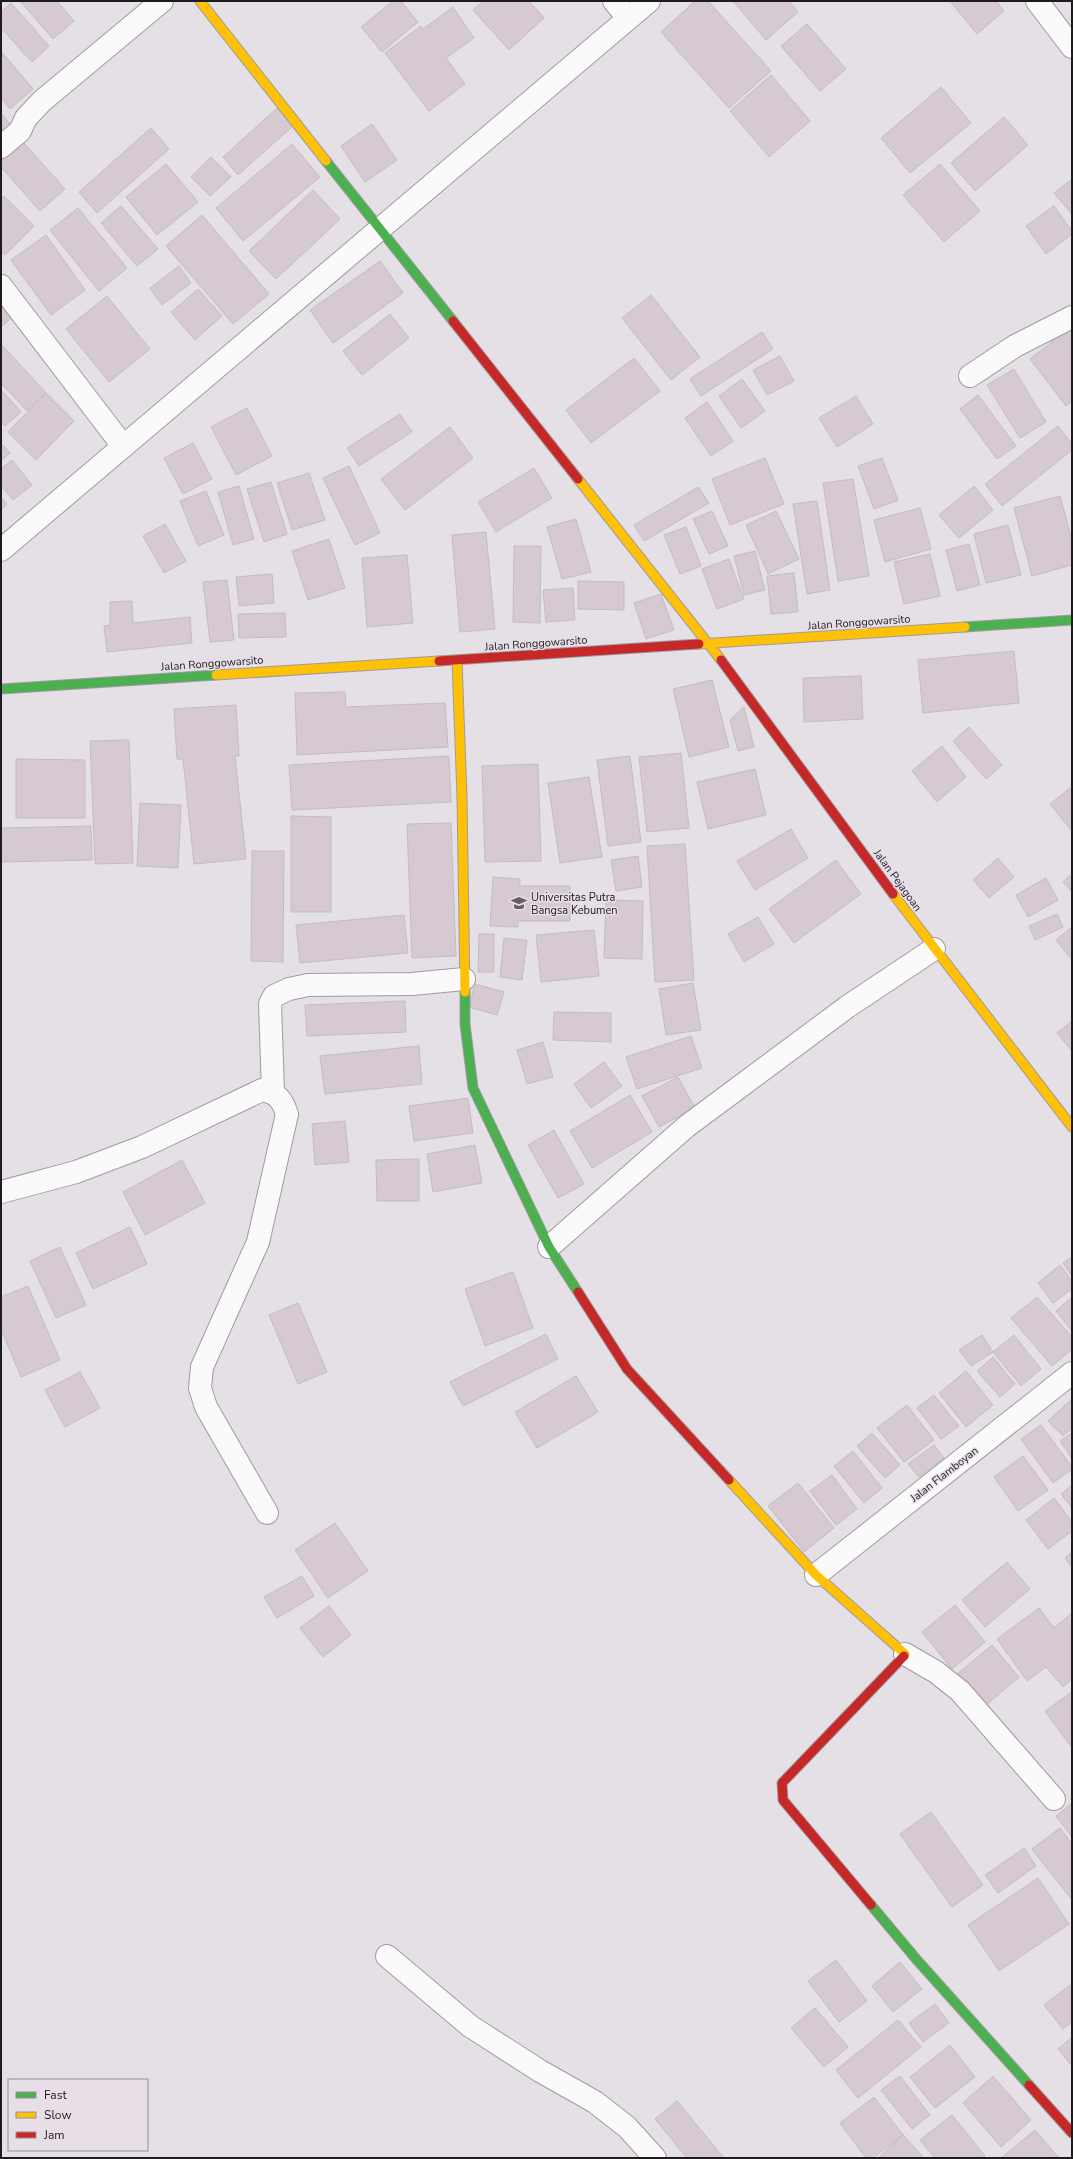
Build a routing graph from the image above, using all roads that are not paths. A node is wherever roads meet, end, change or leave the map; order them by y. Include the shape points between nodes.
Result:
1 (162, 1) edge
2 (200, 1) edge
3 (614, 1) edge
4 (649, 1) edge
5 (1037, 1) edge
6 (628, 18) junction
7 (1072, 47) edge
8 (1, 147) edge
9 (381, 229) junction
10 (1, 286) edge
11 (1072, 317) edge
12 (970, 376) dead end
13 (124, 446) junction
14 (1, 550) edge
15 (1072, 620) edge
16 (709, 644) junction
17 (457, 660) junction
18 (1, 689) edge
19 (934, 949) junction
20 (464, 979) junction
21 (273, 1092) junction
22 (1072, 1127) edge
23 (1, 1192) edge
24 (549, 1247) junction
25 (1072, 1373) edge
26 (267, 1513) dead end
27 (816, 1575) junction
28 (905, 1654) junction
29 (1054, 1799) dead end
30 (387, 1956) dead end
31 (1072, 2133) edge
32 (655, 2158) edge

1 - 8 street via 42,101 26,118 20,131
2 - 9 street, Jalan Pejagoan
3 - 6 street
4 - 6 street
5 - 7 street
6 - 9 street
9 - 13 street
9 - 16 street, Jalan Pejagoan
10 - 13 street
11 - 12 street via 1015,346
13 - 14 street
15 - 16 street, Jalan Ronggowarsito
16 - 17 street, Jalan Ronggowarsito
16 - 19 street, Jalan Pejagoan
17 - 18 street, Jalan Ronggowarsito
17 - 20 street
19 - 22 street, Jalan Pejagoan
19 - 24 street via 847,1007 687,1126
20 - 21 street via 412,984 308,985 289,989 274,996 270,1004
20 - 24 street via 465,1024 473,1088
21 - 23 street via 262,1090 142,1146 76,1172
21 - 26 street via 283,1102 287,1114 258,1242 202,1367 200,1388 206,1407
24 - 27 street via 627,1370
25 - 27 street, Jalan Flamboyan
27 - 28 street
28 - 29 street via 936,1672 960,1691
28 - 31 street via 782,1783 783,1800 917,1960
30 - 32 street via 470,2026 540,2071 595,2102 627,2127

